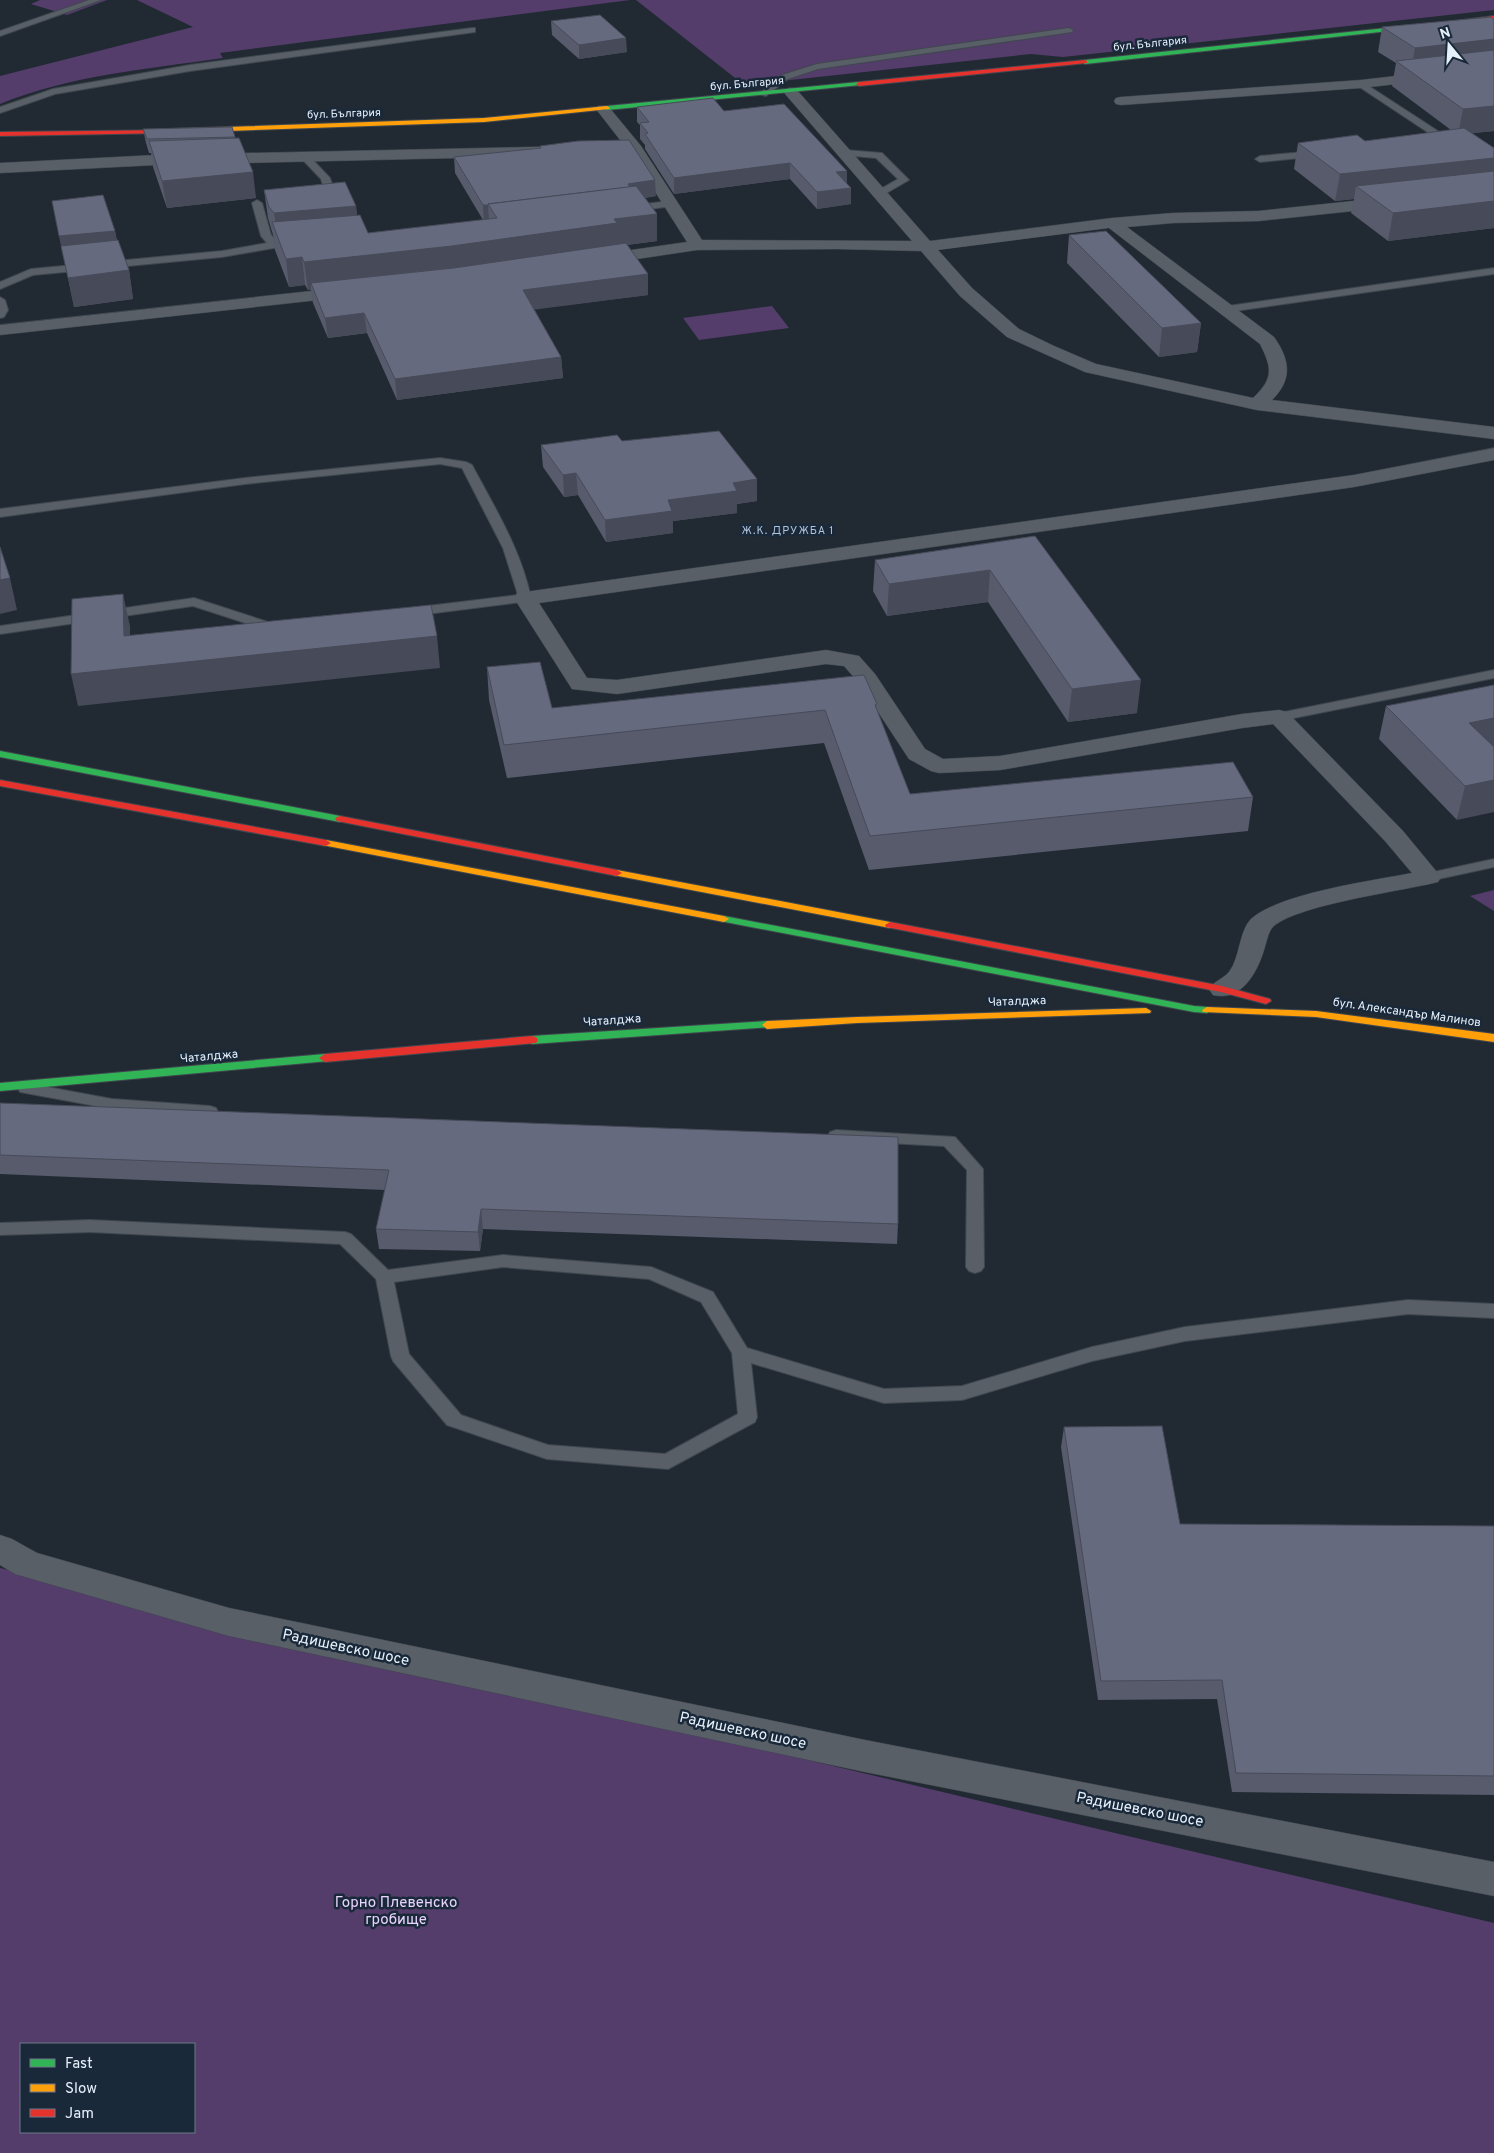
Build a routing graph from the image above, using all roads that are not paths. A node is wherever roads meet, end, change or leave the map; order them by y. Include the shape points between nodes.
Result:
1 (97, 0) edge
2 (1494, 18) edge
3 (15, 28) junction
4 (0, 29) edge
5 (472, 30) dead end
6 (1069, 30) dead end
7 (0, 34) edge
8 (1494, 69) edge
9 (1361, 84) junction
10 (791, 92) junction
11 (763, 94) junction
12 (1122, 101) dead end
13 (603, 109) junction
14 (0, 110) edge
15 (0, 134) edge
16 (1433, 144) edge
17 (636, 149) junction
18 (844, 153) junction
19 (1327, 153) edge
20 (306, 158) junction
21 (1260, 159) dead end
22 (0, 168) edge
23 (880, 193) junction
24 (332, 199) edge
25 (1410, 200) edge
26 (257, 202) dead end
27 (669, 204) junction
28 (619, 210) edge
29 (1112, 224) junction
30 (312, 244) edge
31 (697, 245) junction
32 (274, 246) junction
33 (927, 246) junction
34 (581, 262) edge
35 (1494, 271) edge
36 (0, 286) edge
37 (366, 290) edge
38 (0, 300) edge
39 (1228, 309) junction
40 (0, 315) edge
41 (0, 330) edge
42 (1257, 404) junction
43 (1494, 433) edge
44 (1494, 454) edge
45 (0, 513) edge
46 (525, 598) junction
47 (400, 613) edge
48 (286, 625) edge
49 (0, 630) edge
50 (1494, 674) edge
51 (1279, 717) junction
52 (0, 754) edge
53 (0, 783) edge
54 (1494, 863) edge
55 (1429, 877) junction
56 (1222, 989) junction
57 (1194, 1009) junction
58 (1316, 1014) junction
59 (1494, 1038) edge
60 (19, 1086) junction
61 (0, 1087) edge
62 (223, 1114) edge
63 (824, 1135) edge
64 (0, 1229) edge
65 (975, 1267) dead end
66 (384, 1277) junction
67 (1494, 1311) edge
68 (742, 1353) junction
69 (0, 1549) edge
70 (1494, 1878) edge

1 - 3 lane
2 - 10 street, бул. България
3 - 4 lane
3 - 7 lane
5 - 14 lane via 181,70 53,92
6 - 11 lane via 817,66 785,77
8 - 9 street
9 - 12 street
9 - 16 lane via 1444,142
10 - 11 street, бул. България
10 - 18 street
11 - 13 street, бул. България
13 - 15 street, бул. България via 484,120
13 - 17 street
17 - 20 street
17 - 27 street
18 - 23 street
18 - 23 lane via 880,155 904,180
19 - 21 lane
20 - 22 street via 156,160
20 - 24 lane via 325,178
23 - 33 street
25 - 29 street via 1259,216 1174,218
26 - 32 lane via 266,236
27 - 28 lane
27 - 31 street
29 - 33 street
29 - 39 street
30 - 32 lane
31 - 33 street
31 - 34 street
32 - 36 lane via 31,272
33 - 42 street via 966,292 1013,333 1048,350 1091,368
35 - 39 lane
37 - 41 street
38 - 40 lane via 3,310
39 - 42 street via 1268,341 1279,364 1278,378
42 - 43 street
44 - 46 street via 1344,482
45 - 46 lane via 245,481 440,461 466,465 523,579
46 - 47 lane
46 - 51 street via 580,684 617,687 826,657 851,661 867,679 917,754 938,766 1000,763
48 - 49 lane via 267,626 194,602
50 - 51 lane
51 - 55 street via 1394,836
52 - 56 street
53 - 57 street
54 - 55 lane
55 - 56 street via 1309,902 1281,911 1260,925 1239,976
56 - 57 street
56 - 58 street
57 - 58 street
57 - 60 street, Чаталджа via 857,1020 637,1032
58 - 59 street, бул. Александър Малинов
60 - 61 street, Чаталджа
60 - 62 lane via 112,1104
63 - 65 lane via 949,1140 975,1169
64 - 66 lane via 90,1226 345,1238
66 - 68 lane via 503,1261 651,1273 707,1297
66 - 68 lane via 400,1356 454,1420 547,1452 668,1462 748,1417
67 - 68 lane via 1408,1307 1185,1334 1092,1354 962,1393 884,1396
69 - 70 street, Радишевско шосе via 27,1564 229,1622 865,1756

